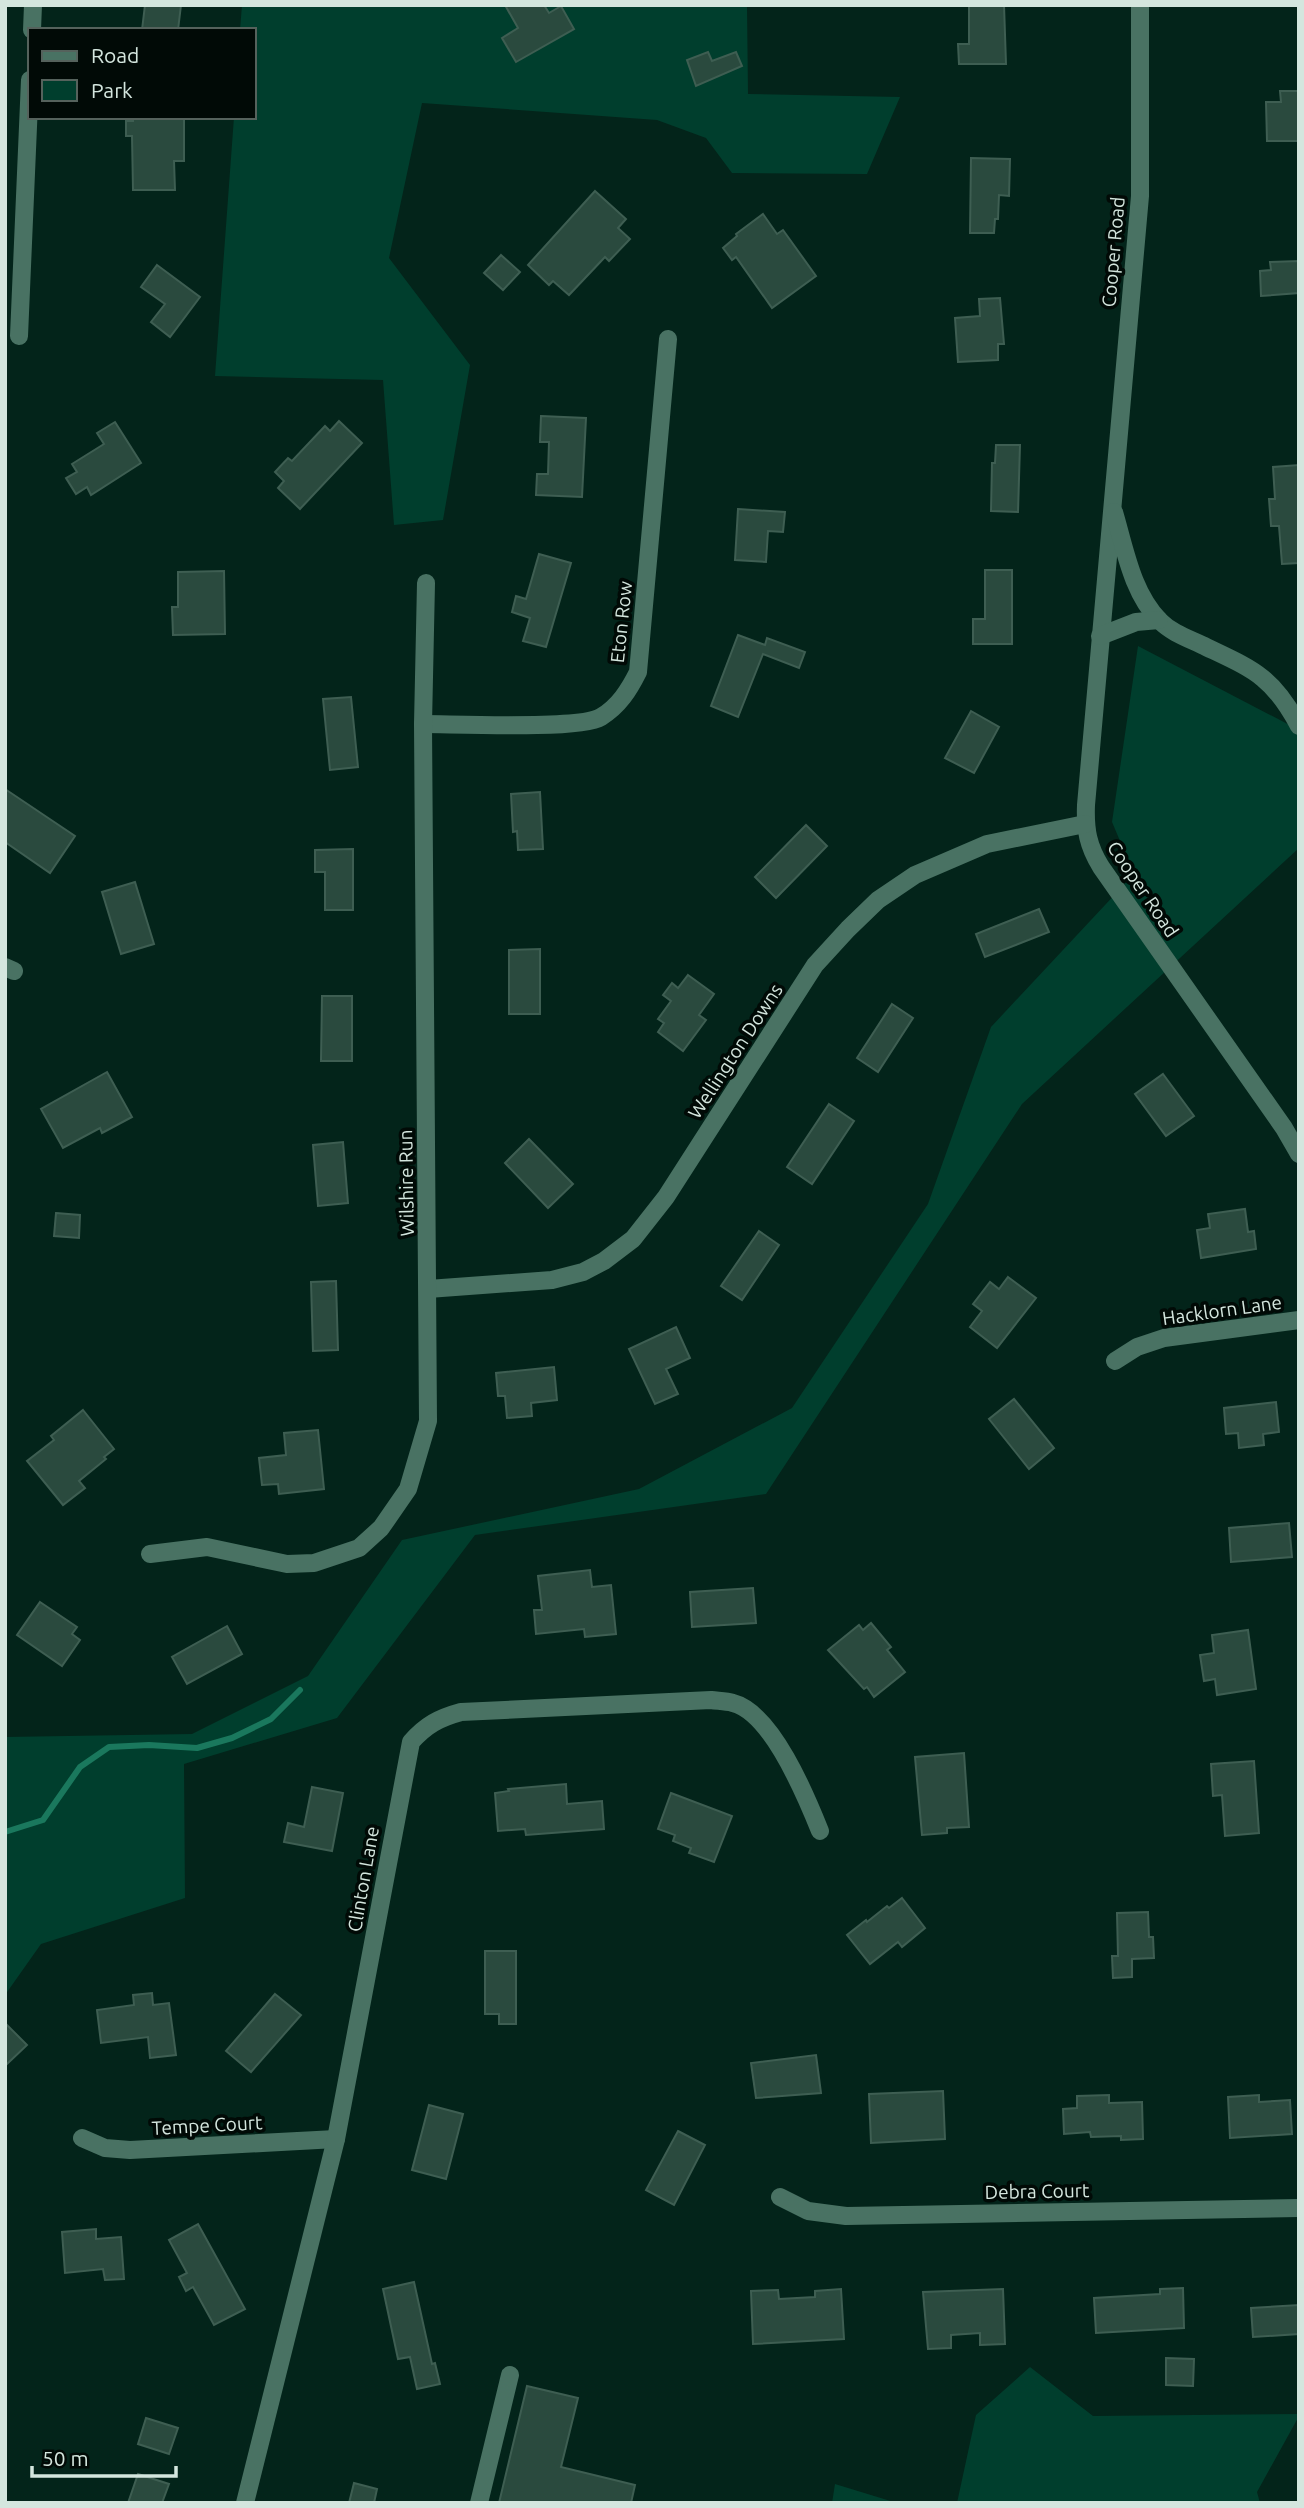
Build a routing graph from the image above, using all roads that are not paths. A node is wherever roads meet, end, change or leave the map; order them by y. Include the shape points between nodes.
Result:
1 (33, 5) edge
2 (1140, 5) edge
3 (32, 28) edge
4 (28, 119) edge
5 (19, 335) dead end
6 (668, 339) dead end
7 (1112, 502) junction
8 (426, 583) dead end
9 (1159, 620) junction
10 (1100, 636) junction
11 (423, 724) junction
12 (1299, 726) edge
13 (1085, 824) junction
14 (1291, 1126) edge
15 (1299, 1154) edge
16 (428, 1289) junction
17 (1299, 1320) edge
18 (1115, 1361) dead end
19 (150, 1554) dead end
20 (820, 1831) dead end
21 (82, 2138) dead end
22 (336, 2139) junction
23 (780, 2197) dead end
24 (1299, 2208) edge
25 (510, 2375) dead end
26 (245, 2503) edge
27 (480, 2503) edge

1 - 3 street
2 - 7 street, Cooper Road via 1140,196
4 - 5 street
6 - 11 street, Eton Row via 638,672 628,693 599,719 559,724
7 - 9 street, Cooper Road via 1132,575
7 - 10 street, Cooper Road
8 - 11 street, Wilshire Run
9 - 10 street via 1136,622
9 - 12 street, Cooper Road via 1172,631 1252,669 1275,688
10 - 13 street, Cooper Road
11 - 16 street, Wilshire Run
13 - 14 street, Cooper Road via 1090,849 1101,867
13 - 16 street, Wellington Downs via 975,848 915,875 878,900 815,965 666,1198 633,1239 604,1261 552,1280
14 - 15 street, Cooper Road
16 - 19 street, Wilshire Run via 428,1421 408,1489 381,1528 359,1548 314,1563 287,1564 206,1547
17 - 18 street, Hacklorn Lane via 1164,1338
20 - 22 street, Clinton Lane via 787,1759 762,1725 735,1703 711,1700 461,1712 424,1727 411,1742
21 - 22 street, Tempe Court via 130,2150
22 - 26 street, Clinton Lane
23 - 24 street, Debra Court via 808,2210 846,2216
25 - 27 street

